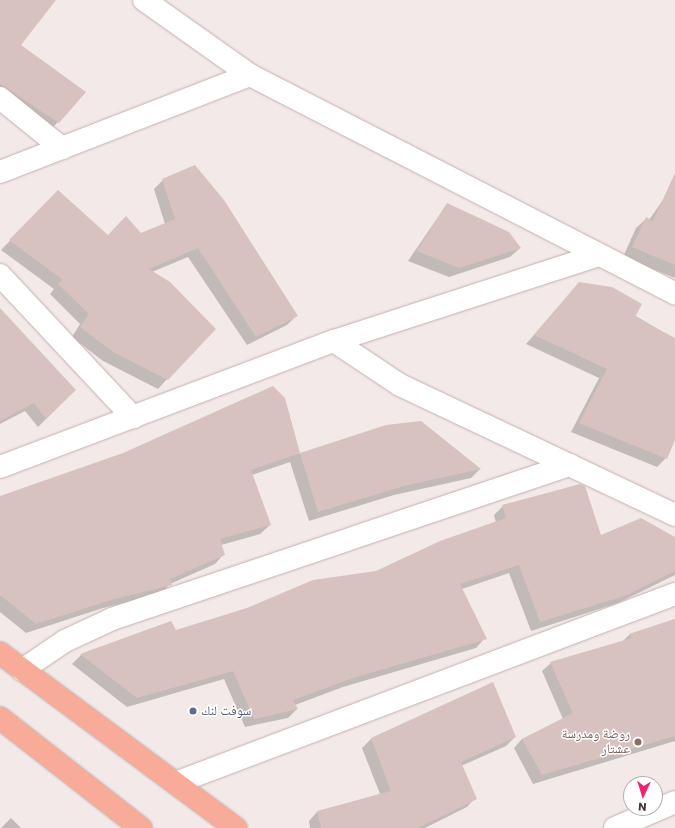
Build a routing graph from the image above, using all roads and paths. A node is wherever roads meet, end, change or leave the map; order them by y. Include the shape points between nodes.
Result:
1 (144, 0) edge
2 (250, 75) junction
3 (0, 98) edge
4 (62, 148) junction
5 (0, 172) edge
6 (598, 255) junction
7 (0, 275) edge
8 (675, 293) edge
9 (334, 341) junction
10 (134, 417) junction
11 (570, 465) junction
12 (0, 468) edge
13 (675, 515) edge
14 (675, 594) edge
15 (0, 653) edge
16 (22, 670) junction
17 (0, 718) edge
18 (178, 782) junction
19 (675, 802) edge
20 (141, 828) edge
21 (236, 828) edge
22 (615, 828) edge

1 - 2 street
2 - 4 street
2 - 6 street
3 - 4 street
4 - 5 street
6 - 8 street
6 - 9 street
7 - 10 street
9 - 10 street
9 - 11 street via 400,385
10 - 12 street
11 - 13 street
11 - 16 street via 112,619 65,641
14 - 18 street
15 - 16 main road
16 - 18 main road
17 - 20 main road
18 - 21 main road
19 - 22 street

